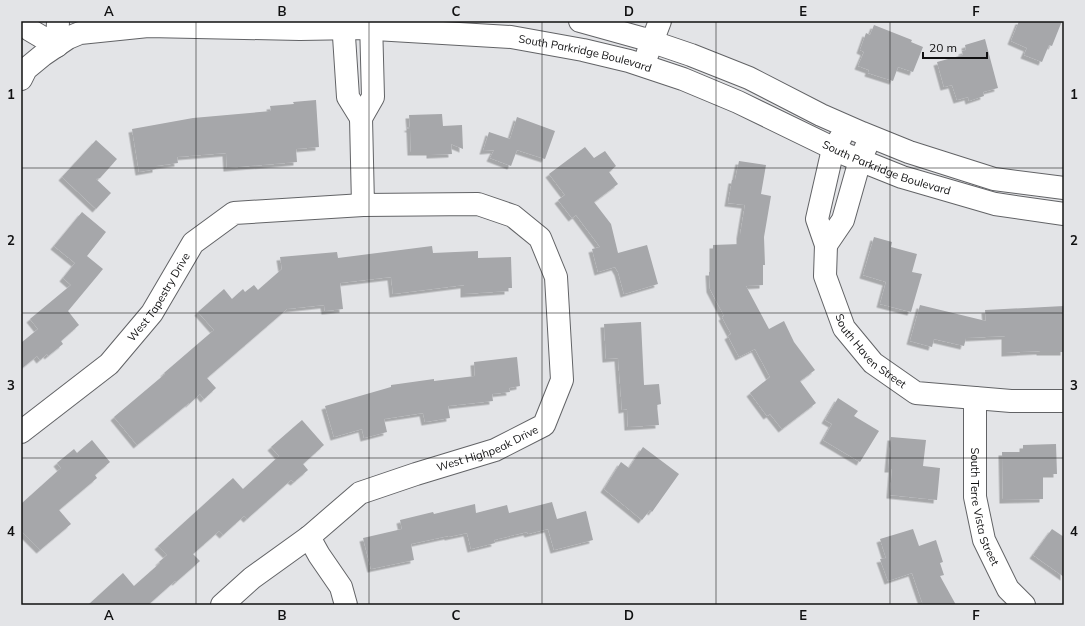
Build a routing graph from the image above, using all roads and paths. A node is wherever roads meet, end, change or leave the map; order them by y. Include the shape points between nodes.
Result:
1 (24, 21) edge
2 (58, 21) edge
3 (580, 21) edge
4 (660, 21) edge
5 (343, 25) edge
6 (371, 25) edge
7 (621, 26) edge
8 (86, 27) edge
9 (652, 42) junction
10 (57, 46) junction
11 (608, 56) junction
12 (643, 66) junction
13 (21, 78) edge
14 (361, 118) junction
15 (847, 127) junction
16 (871, 137) junction
17 (833, 149) junction
18 (860, 160) junction
19 (1064, 188) edge
20 (362, 205) junction
21 (1064, 214) edge
22 (826, 245) junction
23 (975, 398) junction
24 (1064, 402) edge
25 (21, 432) edge
26 (309, 537) junction
27 (222, 605) edge
28 (346, 605) edge
29 (1024, 605) edge

1 - 10 street via 30,30
2 - 10 street
3 - 7 street, South Parkridge Boulevard
4 - 9 street
5 - 6 street, South Parkridge Boulevard
5 - 8 street, South Parkridge Boulevard via 300,28
5 - 14 street via 348,97
6 - 11 street, South Parkridge Boulevard via 511,37
6 - 14 street via 373,97
7 - 9 street, South Parkridge Boulevard
7 - 11 street
8 - 10 street, South Parkridge Boulevard
9 - 12 street
9 - 15 street, South Parkridge Boulevard via 691,54 749,78
10 - 13 street, South Parkridge Boulevard via 26,69
11 - 12 street, South Parkridge Boulevard
12 - 17 street, South Parkridge Boulevard via 683,79 738,102
14 - 20 street
15 - 16 street, South Parkridge Boulevard
15 - 17 street
16 - 18 street
16 - 19 street, South Parkridge Boulevard via 994,179
17 - 18 street, South Parkridge Boulevard
17 - 22 street via 817,219
18 - 21 street, South Parkridge Boulevard via 902,178 995,204
18 - 22 street via 843,220
20 - 25 street, West Tapestry Drive via 234,213 193,243 152,313 109,364
20 - 26 street, West Highpeak Drive via 478,204 513,216 540,238 556,277 562,380 544,425 495,450 360,493
22 - 23 street, South Haven Street via 825,276 844,328 873,363 916,393
23 - 24 street, South Haven Street
23 - 29 street, South Terre Vista Street via 975,498 984,540 1008,589
26 - 27 street, West Highpeak Drive via 252,578
26 - 28 street via 342,587

